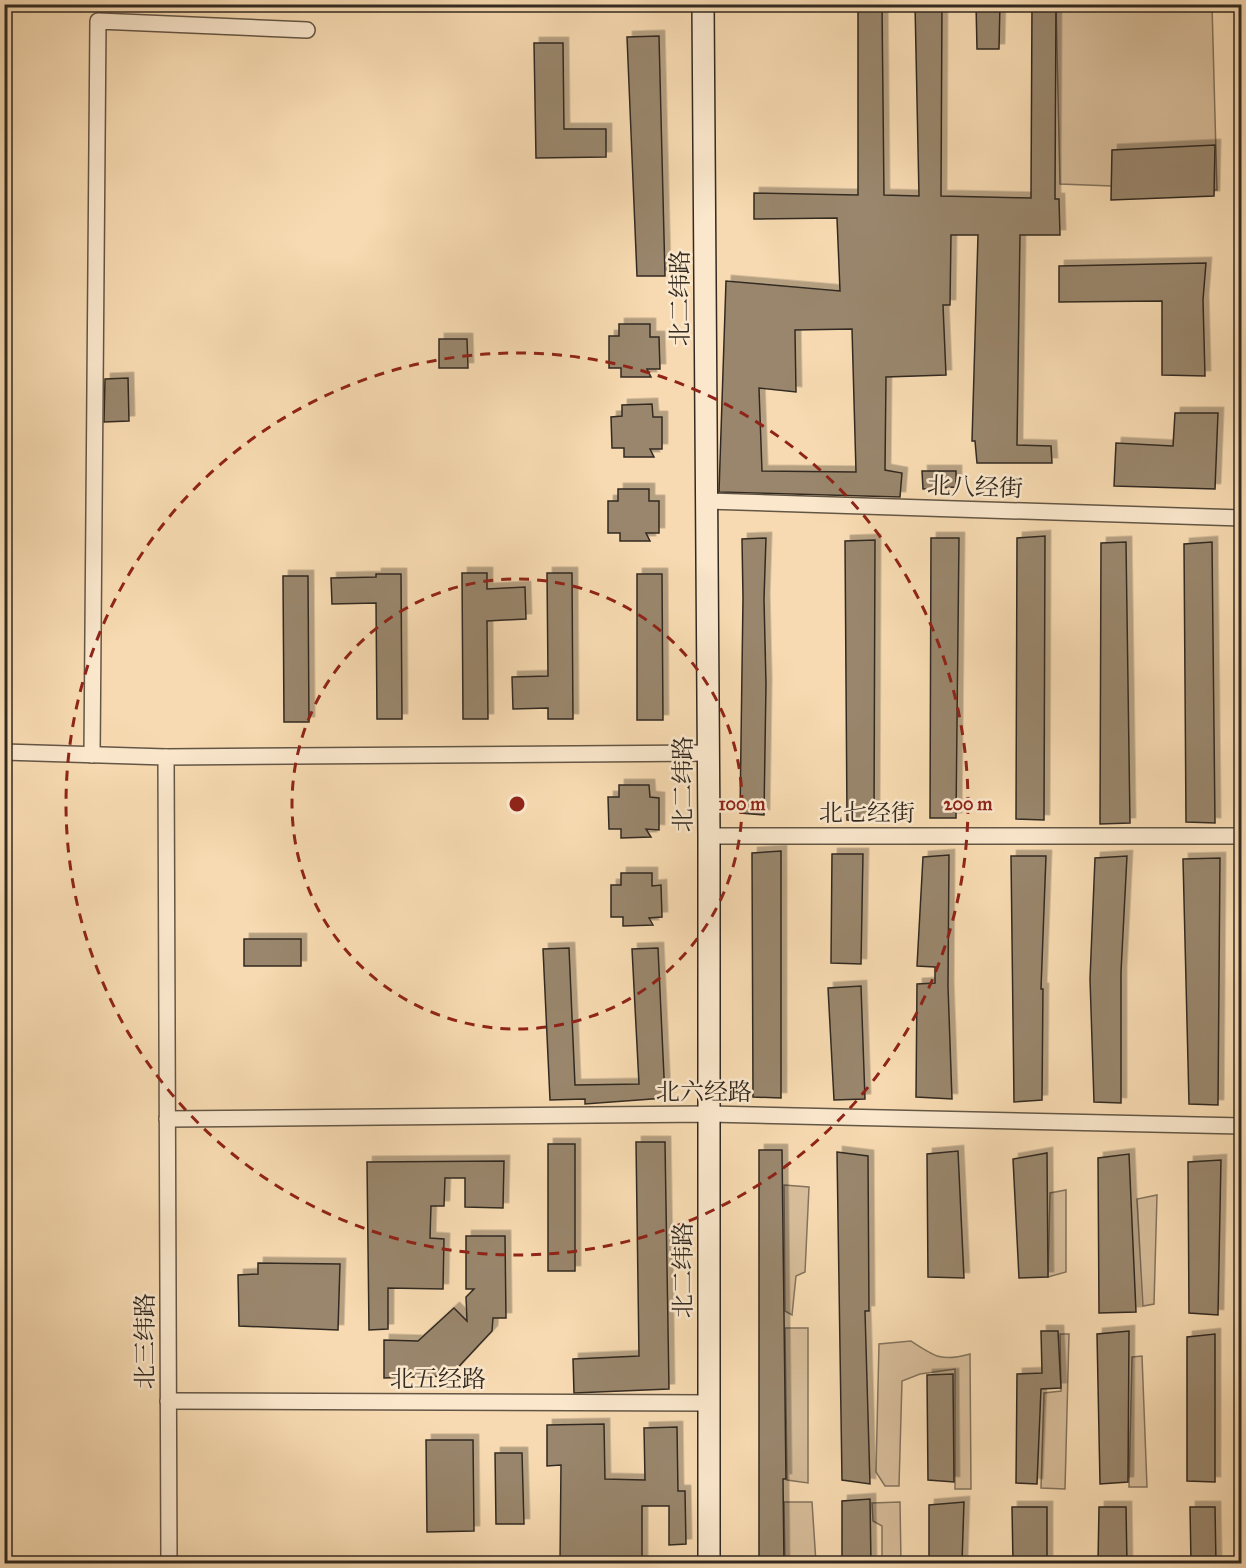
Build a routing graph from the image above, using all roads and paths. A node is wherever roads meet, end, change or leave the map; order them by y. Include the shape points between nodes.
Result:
1 (703, 4) edge
2 (308, 30) dead end
3 (707, 501) junction
4 (1242, 518) edge
5 (4, 752) edge
6 (708, 753) junction
7 (92, 755) junction
8 (166, 757) junction
9 (709, 836) junction
10 (1242, 836) edge
11 (709, 1114) junction
12 (167, 1119) junction
13 (1242, 1126) edge
14 (168, 1401) junction
15 (709, 1403) junction
16 (168, 1563) edge
17 (709, 1563) edge

1 - 3 street, 北二纬路
2 - 7 street via 98,21
3 - 4 street, 北八经街
3 - 6 street, 北二纬路
5 - 7 street
6 - 8 street
6 - 9 street, 北二纬路
7 - 8 street
8 - 12 street, 北三纬路
9 - 10 street, 北七经街
9 - 11 street, 北二纬路
11 - 12 street, 北六经路
11 - 13 street, 北六经路
11 - 15 street, 北二纬路
12 - 14 street, 北三纬路
14 - 15 street, 北五经路
14 - 16 street, 北三纬路
15 - 17 street, 北二纬路

